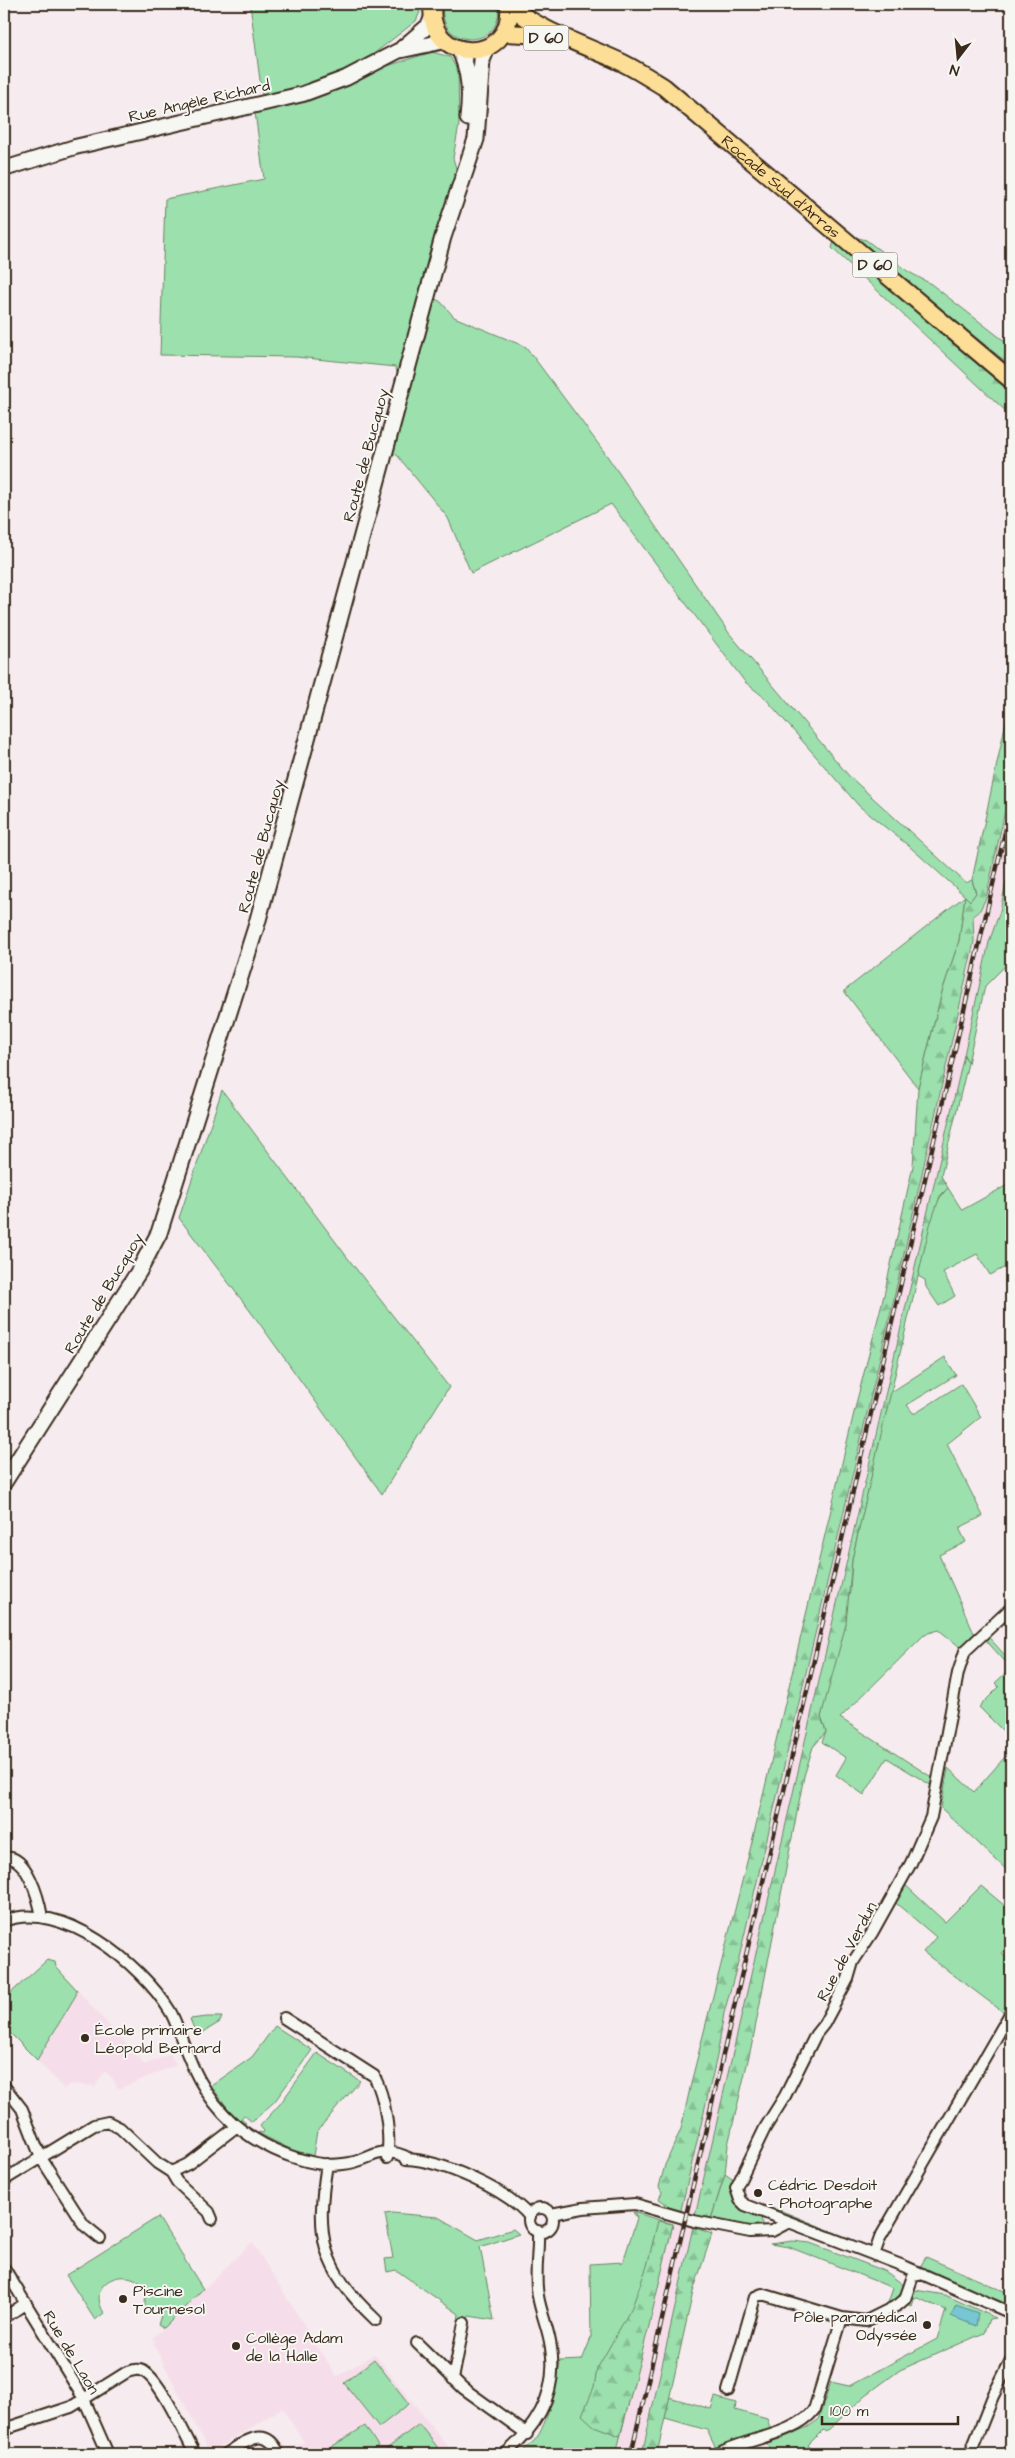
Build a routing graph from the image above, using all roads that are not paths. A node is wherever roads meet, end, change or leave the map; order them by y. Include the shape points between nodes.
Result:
1 (509, 4) edge
2 (433, 10) edge
3 (504, 33) junction
4 (452, 45) junction
5 (587, 47) junction
6 (487, 48) junction
7 (398, 51) junction
8 (4, 169) edge
9 (460, 182) junction
10 (1011, 380) edge
11 (4, 1482) edge
12 (1011, 1608) edge
13 (4, 1858) edge
14 (42, 1917) junction
15 (4, 1922) edge
16 (1011, 2012) edge
17 (284, 2018) dead end
18 (4, 2086) edge
19 (236, 2126) junction
20 (387, 2153) junction
21 (41, 2158) junction
22 (327, 2164) junction
23 (171, 2172) junction
24 (4, 2180) edge
25 (551, 2214) junction
26 (530, 2217) junction
27 (212, 2219) dead end
28 (788, 2222) junction
29 (538, 2232) junction
30 (100, 2238) dead end
31 (878, 2256) junction
32 (4, 2268) edge
33 (916, 2278) junction
34 (26, 2304) junction
35 (1011, 2313) edge
36 (4, 2318) edge
37 (842, 2318) junction
38 (376, 2320) dead end
39 (464, 2323) dead end
40 (417, 2343) dead end
41 (1011, 2360) edge
42 (453, 2379) junction
43 (728, 2391) dead end
44 (87, 2397) junction
45 (4, 2429) edge
46 (529, 2431) junction
47 (108, 2454) edge
48 (195, 2454) edge
49 (226, 2454) edge
50 (278, 2454) edge
51 (505, 2454) edge
52 (717, 2454) edge
53 (970, 2454) edge

1 - 3 main road
1 - 5 main road, Rocade Sud d'Arras / D 60
2 - 4 main road via 437,30
2 - 7 street, Rue Angèle Richard via 429,25
3 - 5 main road, Rocade Sud d'Arras / D 60
3 - 6 main road
4 - 6 main road via 478,50
4 - 7 street, Rue Angèle Richard
4 - 9 main road via 466,62 470,102
5 - 10 main road, Rocade Sud d'Arras / D 60 via 632,68 682,102
6 - 9 main road via 482,60 476,139
7 - 8 street, Rue Angèle Richard via 346,78 303,94 42,156
9 - 11 main road, Route de Bucquoy via 256,927 159,1233 139,1271
12 - 28 street, Rue de Verdun via 965,1652 958,1673 932,1817 736,2188 745,2205
13 - 14 street via 20,1862 36,1890
14 - 15 street via 30,1915
14 - 19 street via 54,1919 93,1937 144,1978 170,2011 211,2099
16 - 31 street via 880,2238
17 - 20 street via 374,2076 380,2087
18 - 21 street via 22,2109
19 - 22 street via 271,2148
19 - 23 street via 188,2164
20 - 22 street via 344,2164
20 - 26 street via 444,2166 463,2174 511,2201
21 - 23 street via 103,2122 116,2125
21 - 24 street
21 - 30 street via 84,2225
22 - 38 street via 320,2209 330,2264
23 - 27 street via 210,2212
25 - 26 street via 541,2208
25 - 28 street via 638,2204 694,2221 762,2232 772,2231
25 - 29 street via 549,2229
26 - 29 street via 530,2226
28 - 31 street
29 - 46 street via 536,2282 553,2361 548,2397
31 - 33 street
32 - 34 street, Rue de Laon
33 - 35 street via 935,2281
33 - 37 street via 903,2302 866,2321
34 - 36 street
34 - 44 street, Rue de Laon
37 - 43 street via 762,2294 756,2297
37 - 52 street via 810,2416
39 - 42 street
40 - 42 street
41 - 53 street
42 - 46 street
44 - 45 street via 71,2407
44 - 47 street, Rue de Laon
44 - 48 street via 127,2372 136,2369 145,2372 163,2394
46 - 51 street
49 - 50 street via 258,2437 272,2443

